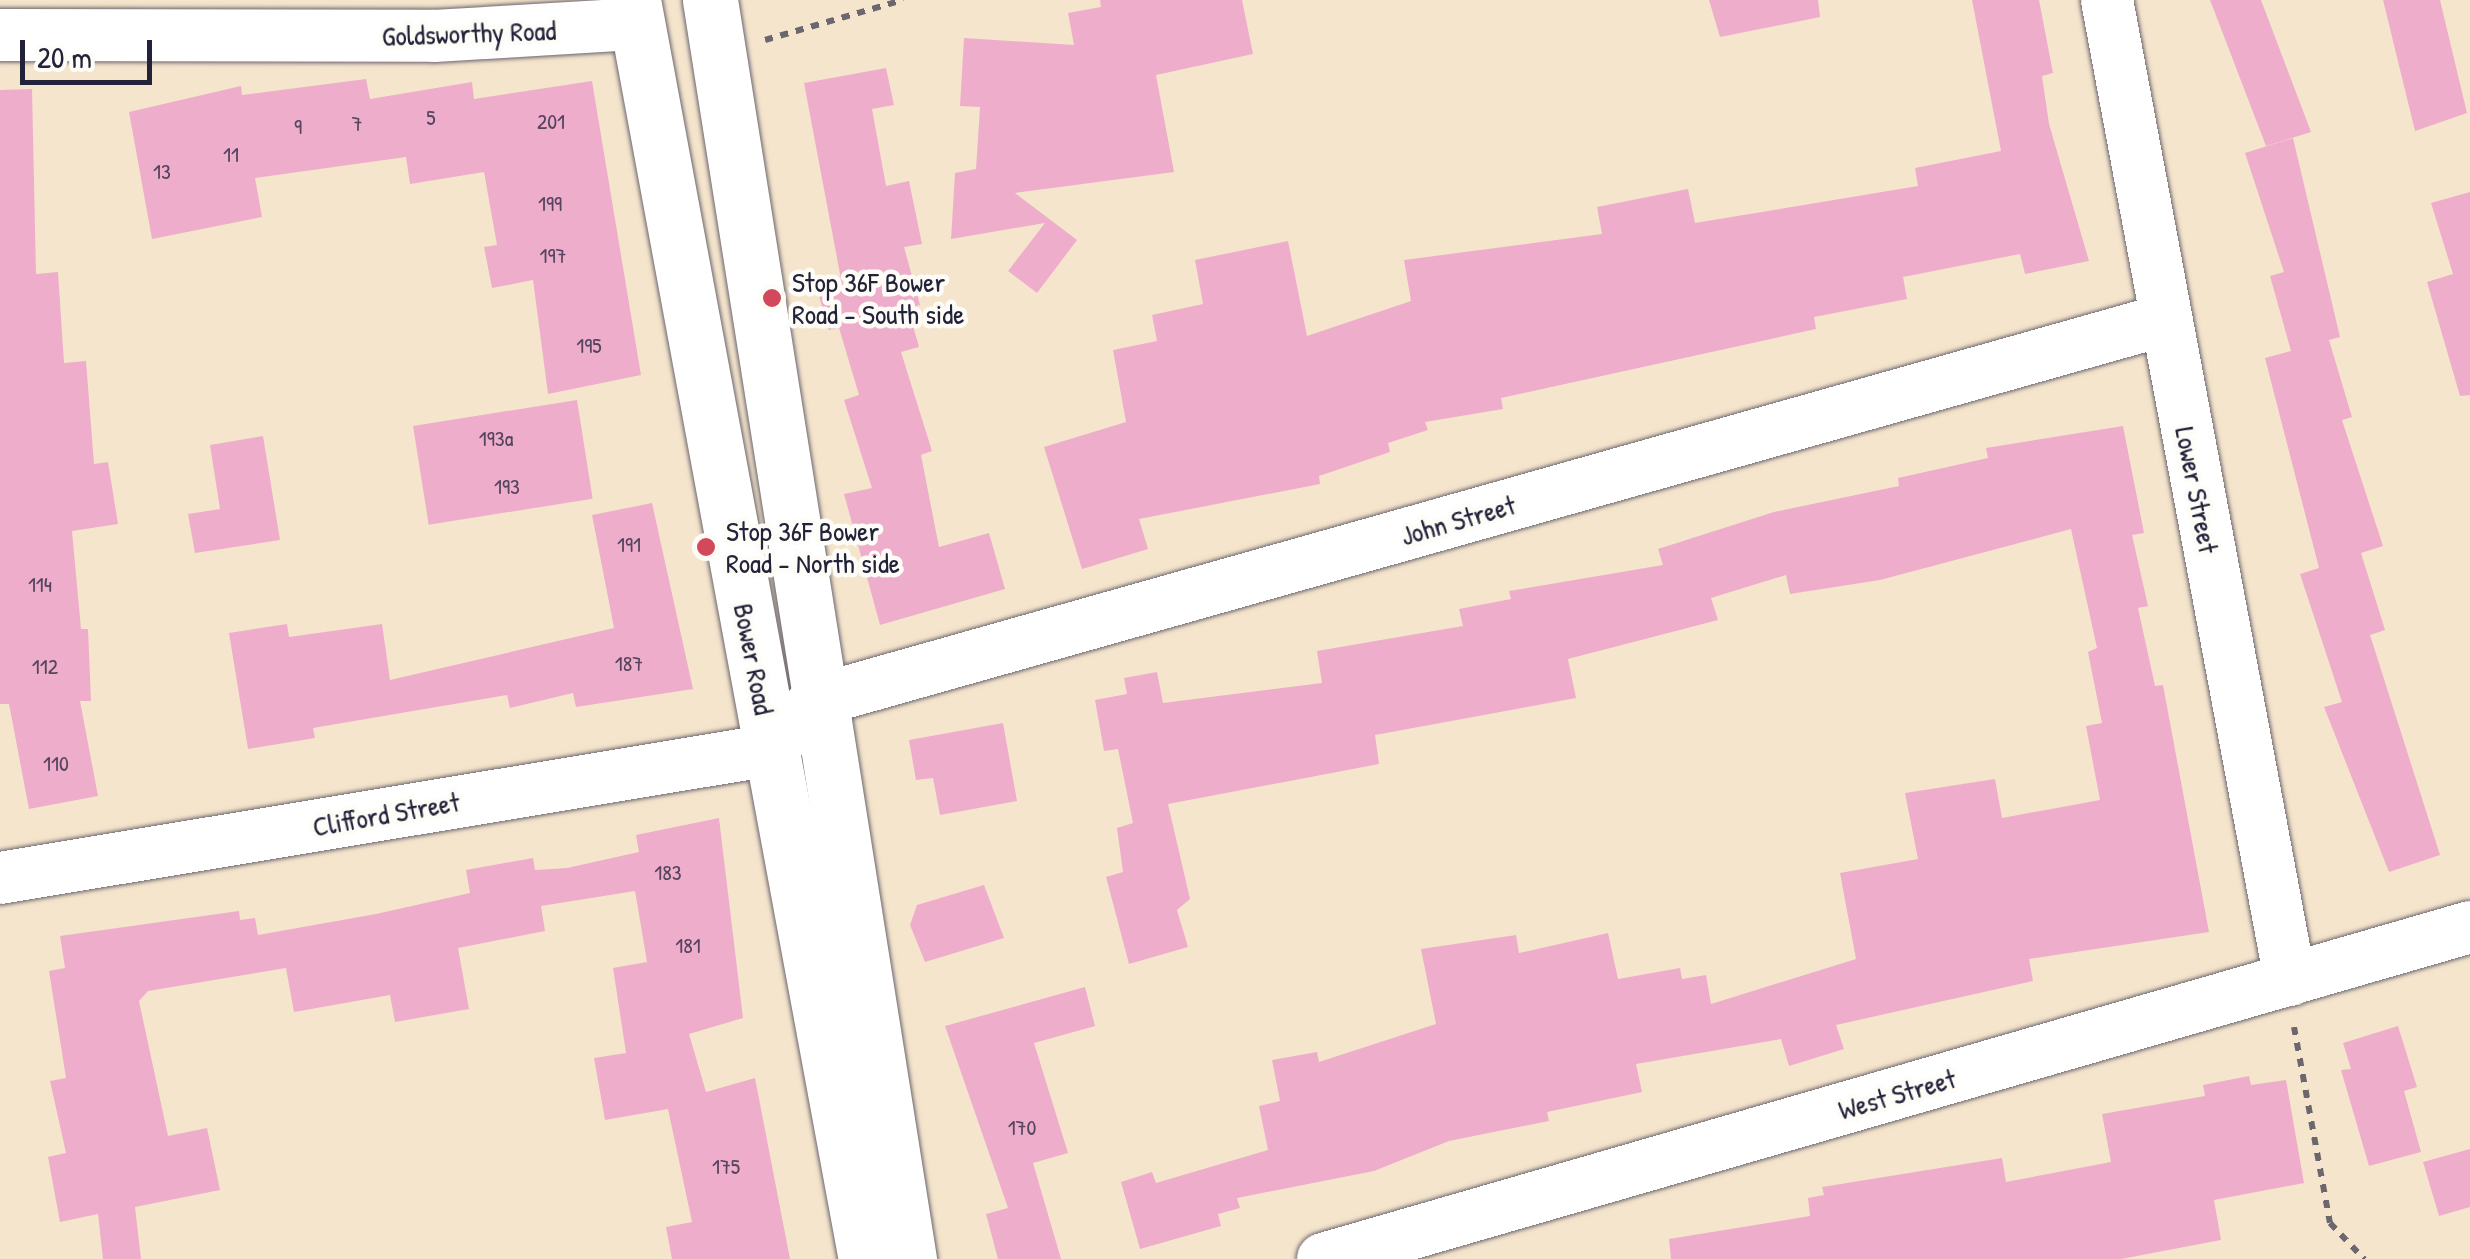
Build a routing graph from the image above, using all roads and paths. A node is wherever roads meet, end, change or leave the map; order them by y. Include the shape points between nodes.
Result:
1 (903, 0) edge
2 (2107, 0) edge
3 (731, 11) edge
4 (636, 12) edge
5 (0, 35) edge
6 (2164, 320) junction
7 (815, 702) junction
8 (771, 750) junction
9 (0, 878) edge
10 (2470, 927) edge
11 (2291, 1001) junction
12 (866, 1259) edge
13 (909, 1259) edge
14 (1323, 1259) edge
15 (2364, 1259) edge

1 - 3 path via 761,41
2 - 6 street, Lower Street
3 - 4 main road
3 - 7 main road, Bower Road
4 - 5 street, Goldsworthy Road via 434,36
4 - 8 main road, Bower Road
6 - 7 street, John Street
6 - 11 street, Lower Street
7 - 8 street
7 - 13 main road, Bower Road
8 - 9 street, Clifford Street
8 - 12 main road, Bower Road
10 - 11 street, West Street
11 - 14 street, West Street
11 - 15 path via 2330,1222

